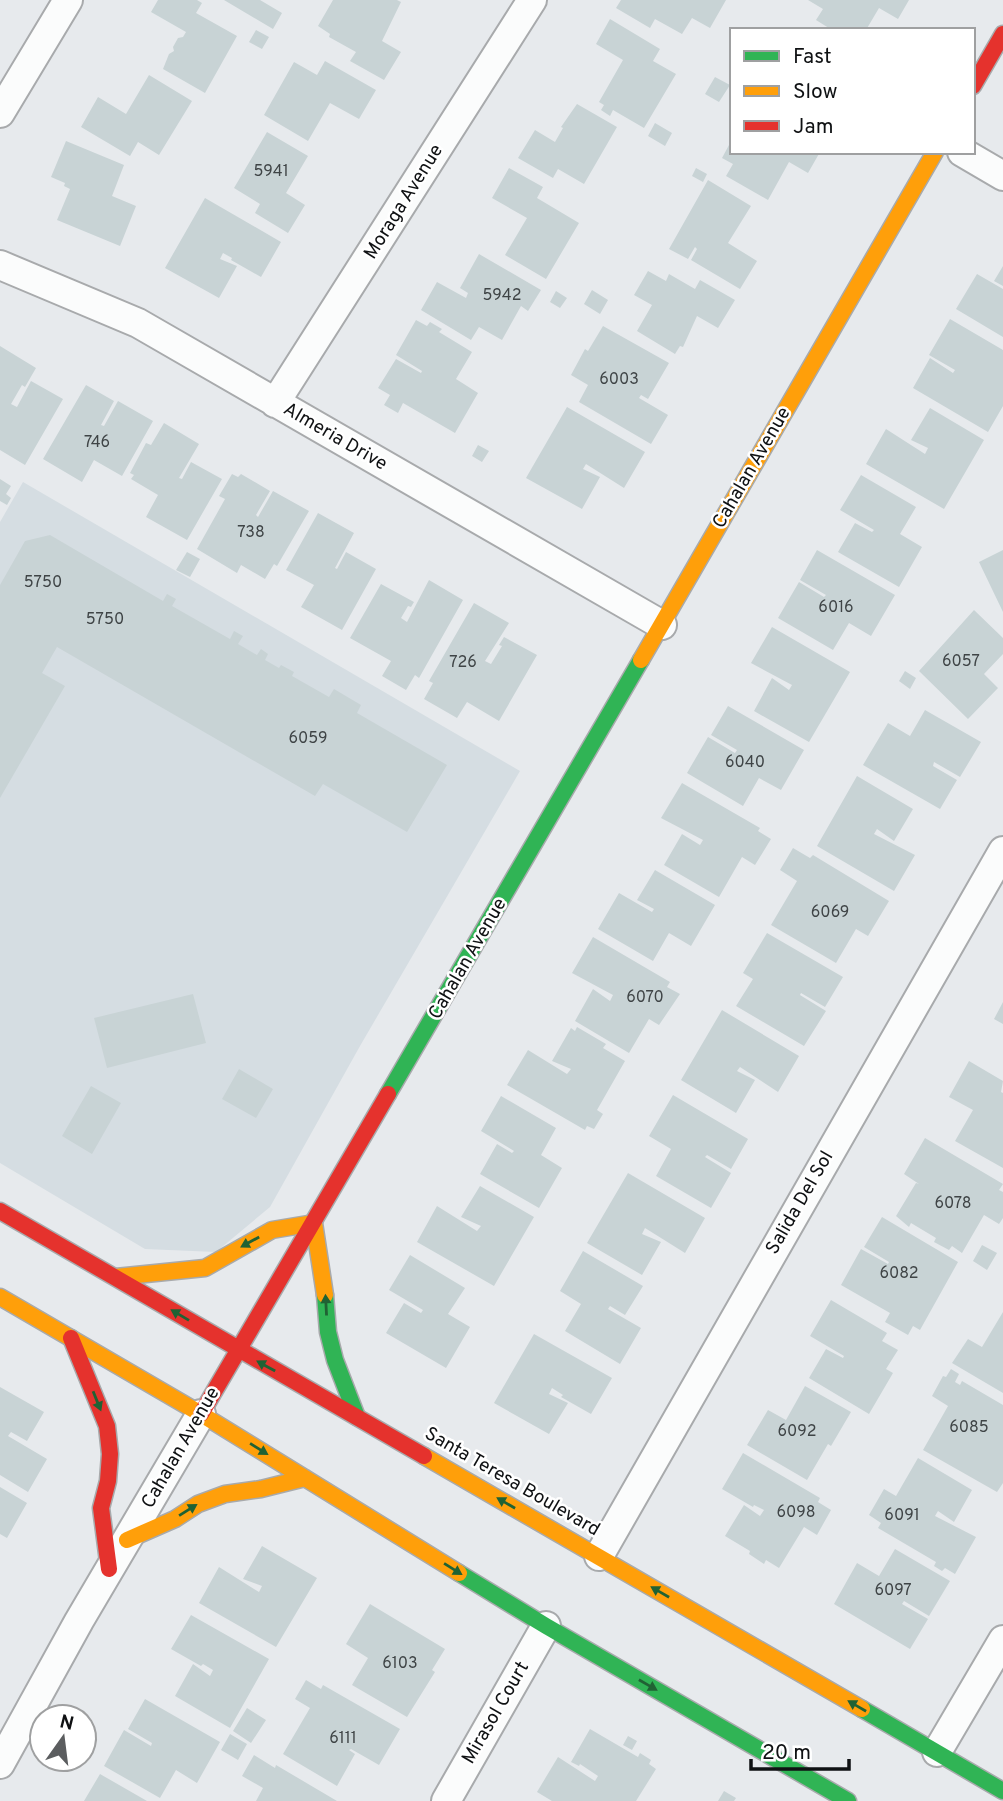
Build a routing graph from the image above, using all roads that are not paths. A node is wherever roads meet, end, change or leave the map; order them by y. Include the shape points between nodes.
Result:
1 (68, 0) edge
2 (532, 0) edge
3 (1003, 34) edge
4 (975, 83) edge
5 (0, 113) edge
6 (934, 154) edge
7 (965, 154) edge
8 (1003, 176) edge
9 (0, 265) edge
10 (275, 403) junction
11 (662, 625) junction
12 (1003, 851) edge
13 (0, 1210) edge
14 (314, 1223) junction
15 (116, 1278) junction
16 (0, 1297) edge
17 (71, 1338) junction
18 (239, 1350) junction
19 (201, 1414) junction
20 (357, 1417) junction
21 (305, 1478) junction
22 (127, 1540) junction
23 (599, 1556) junction
24 (109, 1569) junction
25 (547, 1626) junction
26 (1003, 1640) edge
27 (937, 1752) junction
28 (0, 1764) edge
29 (1003, 1791) edge
30 (446, 1801) edge
31 (848, 1801) edge

1 - 5 street
2 - 10 street, Moraga Avenue
3 - 4 main road
6 - 11 main road, Cahalan Avenue
7 - 8 street
9 - 10 street, Almeria Drive via 138,323
10 - 11 street, Almeria Drive
11 - 14 main road, Cahalan Avenue
12 - 23 street, Salida Del Sol
13 - 15 main road, Santa Teresa Boulevard
14 -> 15 main road via 272,1230 205,1268
14 - 18 main road, Cahalan Avenue
20 -> 14 main road via 328,1332
18 -> 15 main road, Santa Teresa Boulevard
16 - 17 main road
17 - 19 main road
17 -> 24 main road via 107,1426 110,1454 102,1508
18 - 19 main road, Cahalan Avenue
20 -> 18 main road, Santa Teresa Boulevard
19 -> 21 main road
19 - 22 street, Cahalan Avenue
23 -> 20 main road, Santa Teresa Boulevard
22 -> 21 main road via 225,1494
21 -> 25 main road
22 - 24 street, Cahalan Avenue
27 -> 23 main road, Santa Teresa Boulevard
24 - 28 street, Cahalan Avenue
25 - 30 street, Mirasol Court
25 -> 31 main road
26 - 27 street
27 - 29 main road, Santa Teresa Boulevard

